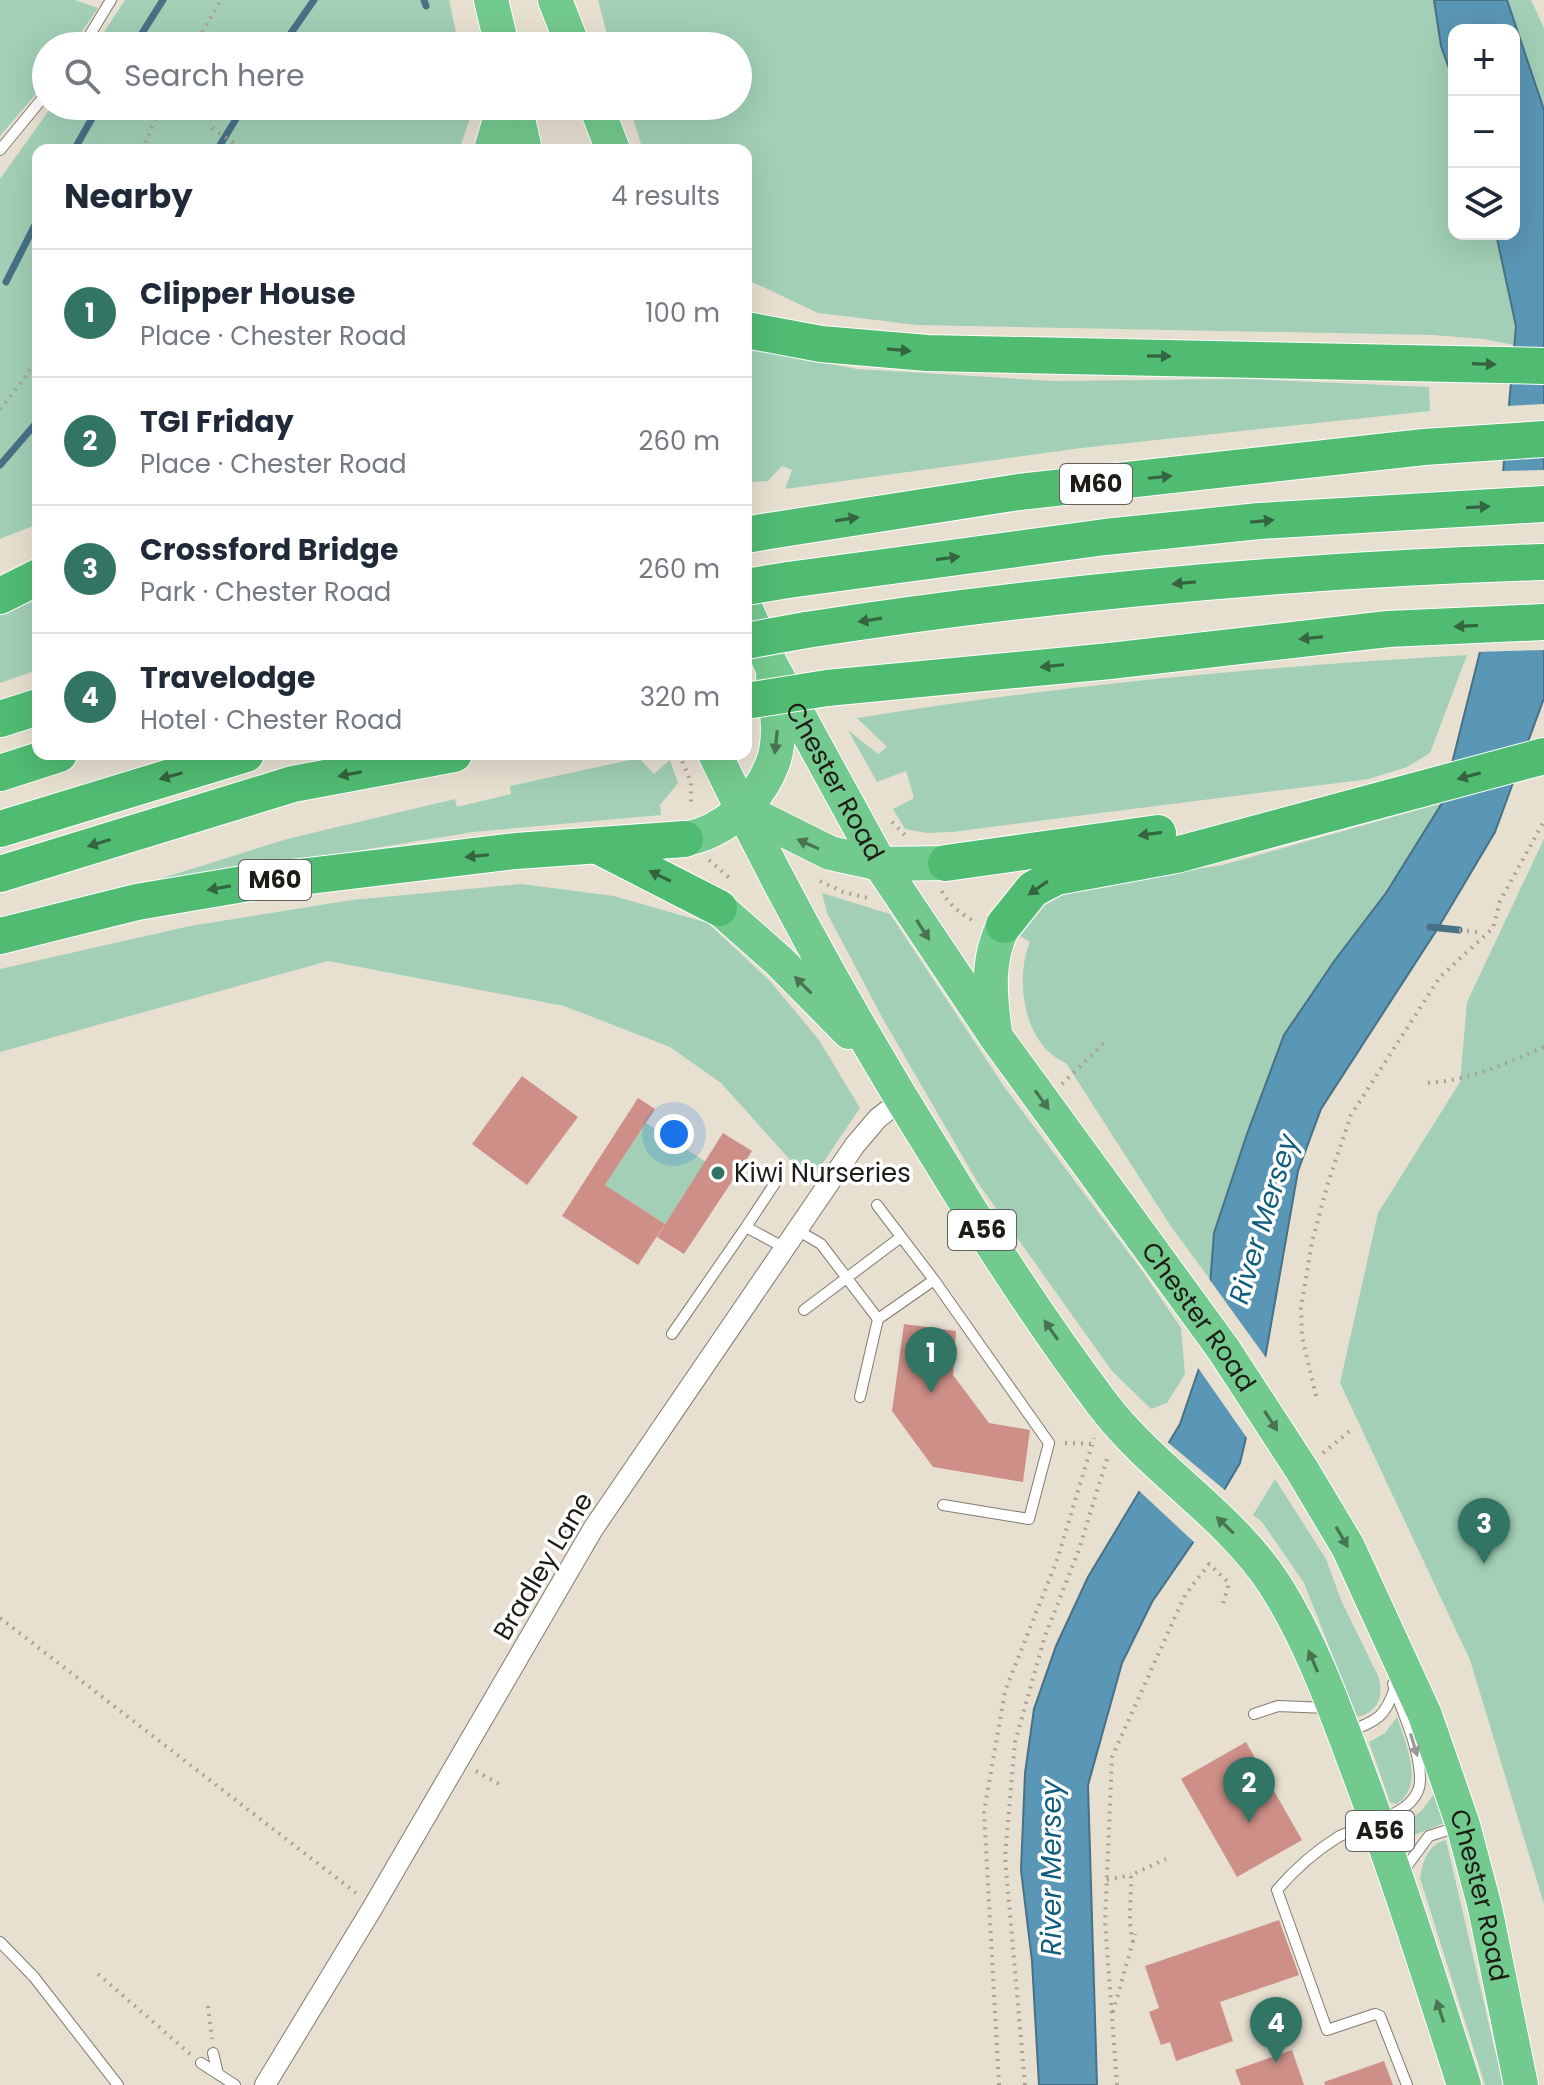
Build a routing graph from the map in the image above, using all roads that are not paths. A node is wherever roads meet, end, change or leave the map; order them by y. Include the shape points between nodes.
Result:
1 (111, 0) edge
2 (491, 0) edge
3 (548, 0) edge
4 (555, 0) edge
5 (92, 32) edge
6 (499, 32) edge
7 (557, 32) edge
8 (568, 32) edge
9 (32, 111) edge
10 (500, 120) edge
11 (518, 120) edge
12 (582, 120) edge
13 (601, 120) edge
14 (493, 144) edge
15 (524, 144) edge
16 (588, 144) edge
17 (611, 144) edge
18 (0, 150) edge
19 (752, 309) edge
20 (752, 331) edge
21 (821, 344) junction
22 (1544, 366) edge
23 (1544, 439) edge
24 (1544, 504) edge
25 (758, 533) edge
26 (1544, 562) edge
27 (32, 580) edge
28 (752, 586) edge
29 (0, 596) edge
30 (1544, 622) edge
31 (752, 629) edge
32 (759, 653) edge
33 (752, 700) edge
34 (32, 709) edge
35 (0, 719) edge
36 (1544, 756) edge
37 (40, 760) edge
38 (226, 760) edge
39 (422, 760) edge
40 (718, 760) edge
41 (0, 773) edge
42 (742, 809) junction
43 (1338, 810) junction
44 (0, 829) edge
45 (692, 838) joint
46 (600, 847) junction
47 (946, 863) joint
48 (880, 864) junction
49 (0, 874) edge
50 (719, 908) joint
51 (1004, 925) joint
52 (0, 936) edge
53 (996, 1037) junction
54 (878, 1060) junction
55 (901, 1100) junction
56 (779, 1177) dead end
57 (877, 1205) dead end
58 (746, 1227) junction
59 (797, 1230) junction
60 (901, 1237) junction
61 (785, 1248) junction
62 (847, 1278) junction
63 (934, 1280) junction
64 (804, 1310) dead end
65 (878, 1319) junction
66 (672, 1334) dead end
67 (860, 1397) dead end
68 (943, 1505) dead end
69 (1379, 1615) junction
70 (1395, 1688) junction
71 (1254, 1714) dead end
72 (1339, 1721) junction
73 (1377, 1823) junction
74 (1463, 1825) junction
75 (1397, 1878) junction
76 (0, 1942) edge
77 (213, 2053) road end
78 (201, 2063) road end
79 (218, 2074) junction
80 (118, 2085) edge
81 (235, 2085) edge
82 (265, 2085) edge
83 (1407, 2085) edge
84 (1464, 2085) edge
85 (1521, 2085) edge

1 - 5 lane
2 - 6 highway
3 - 7 highway
4 - 8 highway
9 - 18 lane
10 - 14 highway
11 - 15 highway
12 - 16 highway
13 - 17 highway
19 - 21 highway
20 - 21 highway
21 -> 22 highway via 927,353
25 -> 23 highway, M60 via 1019,492 1424,447
28 -> 24 highway, M60, bridge via 1259,521
26 -> 32 highway, bridge via 1258,576 954,607 806,630
27 - 29 highway
30 -> 33 highway, bridge via 1388,629
31 - 32 highway, Chester Road
32 -> 42 highway via 777,712 777,739 773,764
32 - 48 highway, Chester Road
34 - 35 highway
36 -> 43 highway
37 - 41 highway
38 -> 44 highway
39 -> 49 highway via 293,784
40 - 42 highway, A56
42 - 45 highway via 726,824
48 -> 42 highway via 830,853
42 - 54 highway, A56
43 -> 47 highway
43 -> 51 highway via 1176,855 1056,877 1033,889
45 - 46 highway, M60
50 -> 46 highway, M60
46 -> 52 highway, M60 via 516,851 243,884 137,902
47 - 48 highway
48 -> 53 highway, Chester Road
54 -> 50 highway
51 - 53 highway via 992,961
53 -> 69 highway, Chester Road via 1224,1350 1348,1547
54 - 55 highway, A56
55 - 59 street, Bradley Lane via 855,1145
72 -> 55 highway, A56 via 1275,1585 1239,1539 1149,1457 1096,1394 994,1249
56 - 58 lane
57 - 60 lane
58 - 61 lane
58 - 66 lane
59 - 61 street, Bradley Lane
59 - 62 lane via 821,1244
60 - 62 lane
60 - 63 lane
61 - 82 street, Bradley Lane via 593,1529
62 - 64 lane
62 - 65 lane
63 - 65 lane
63 - 68 lane via 1049,1443 1029,1519
65 - 67 lane
69 - 70 lane
69 - 74 highway, Chester Road via 1425,1715
70 - 72 lane via 1387,1711 1367,1724
70 -> 73 lane via 1419,1761 1421,1784 1414,1799
71 - 72 lane via 1278,1706
72 - 73 highway, A56
73 - 75 highway, A56
73 - 83 lane via 1340,1836 1298,1865 1277,1890 1327,2030 1380,2016
74 - 75 lane via 1429,1836
74 - 85 highway, Chester Road
84 -> 75 highway, A56
76 - 80 lane
77 - 79 lane
78 - 79 lane
79 - 81 lane

